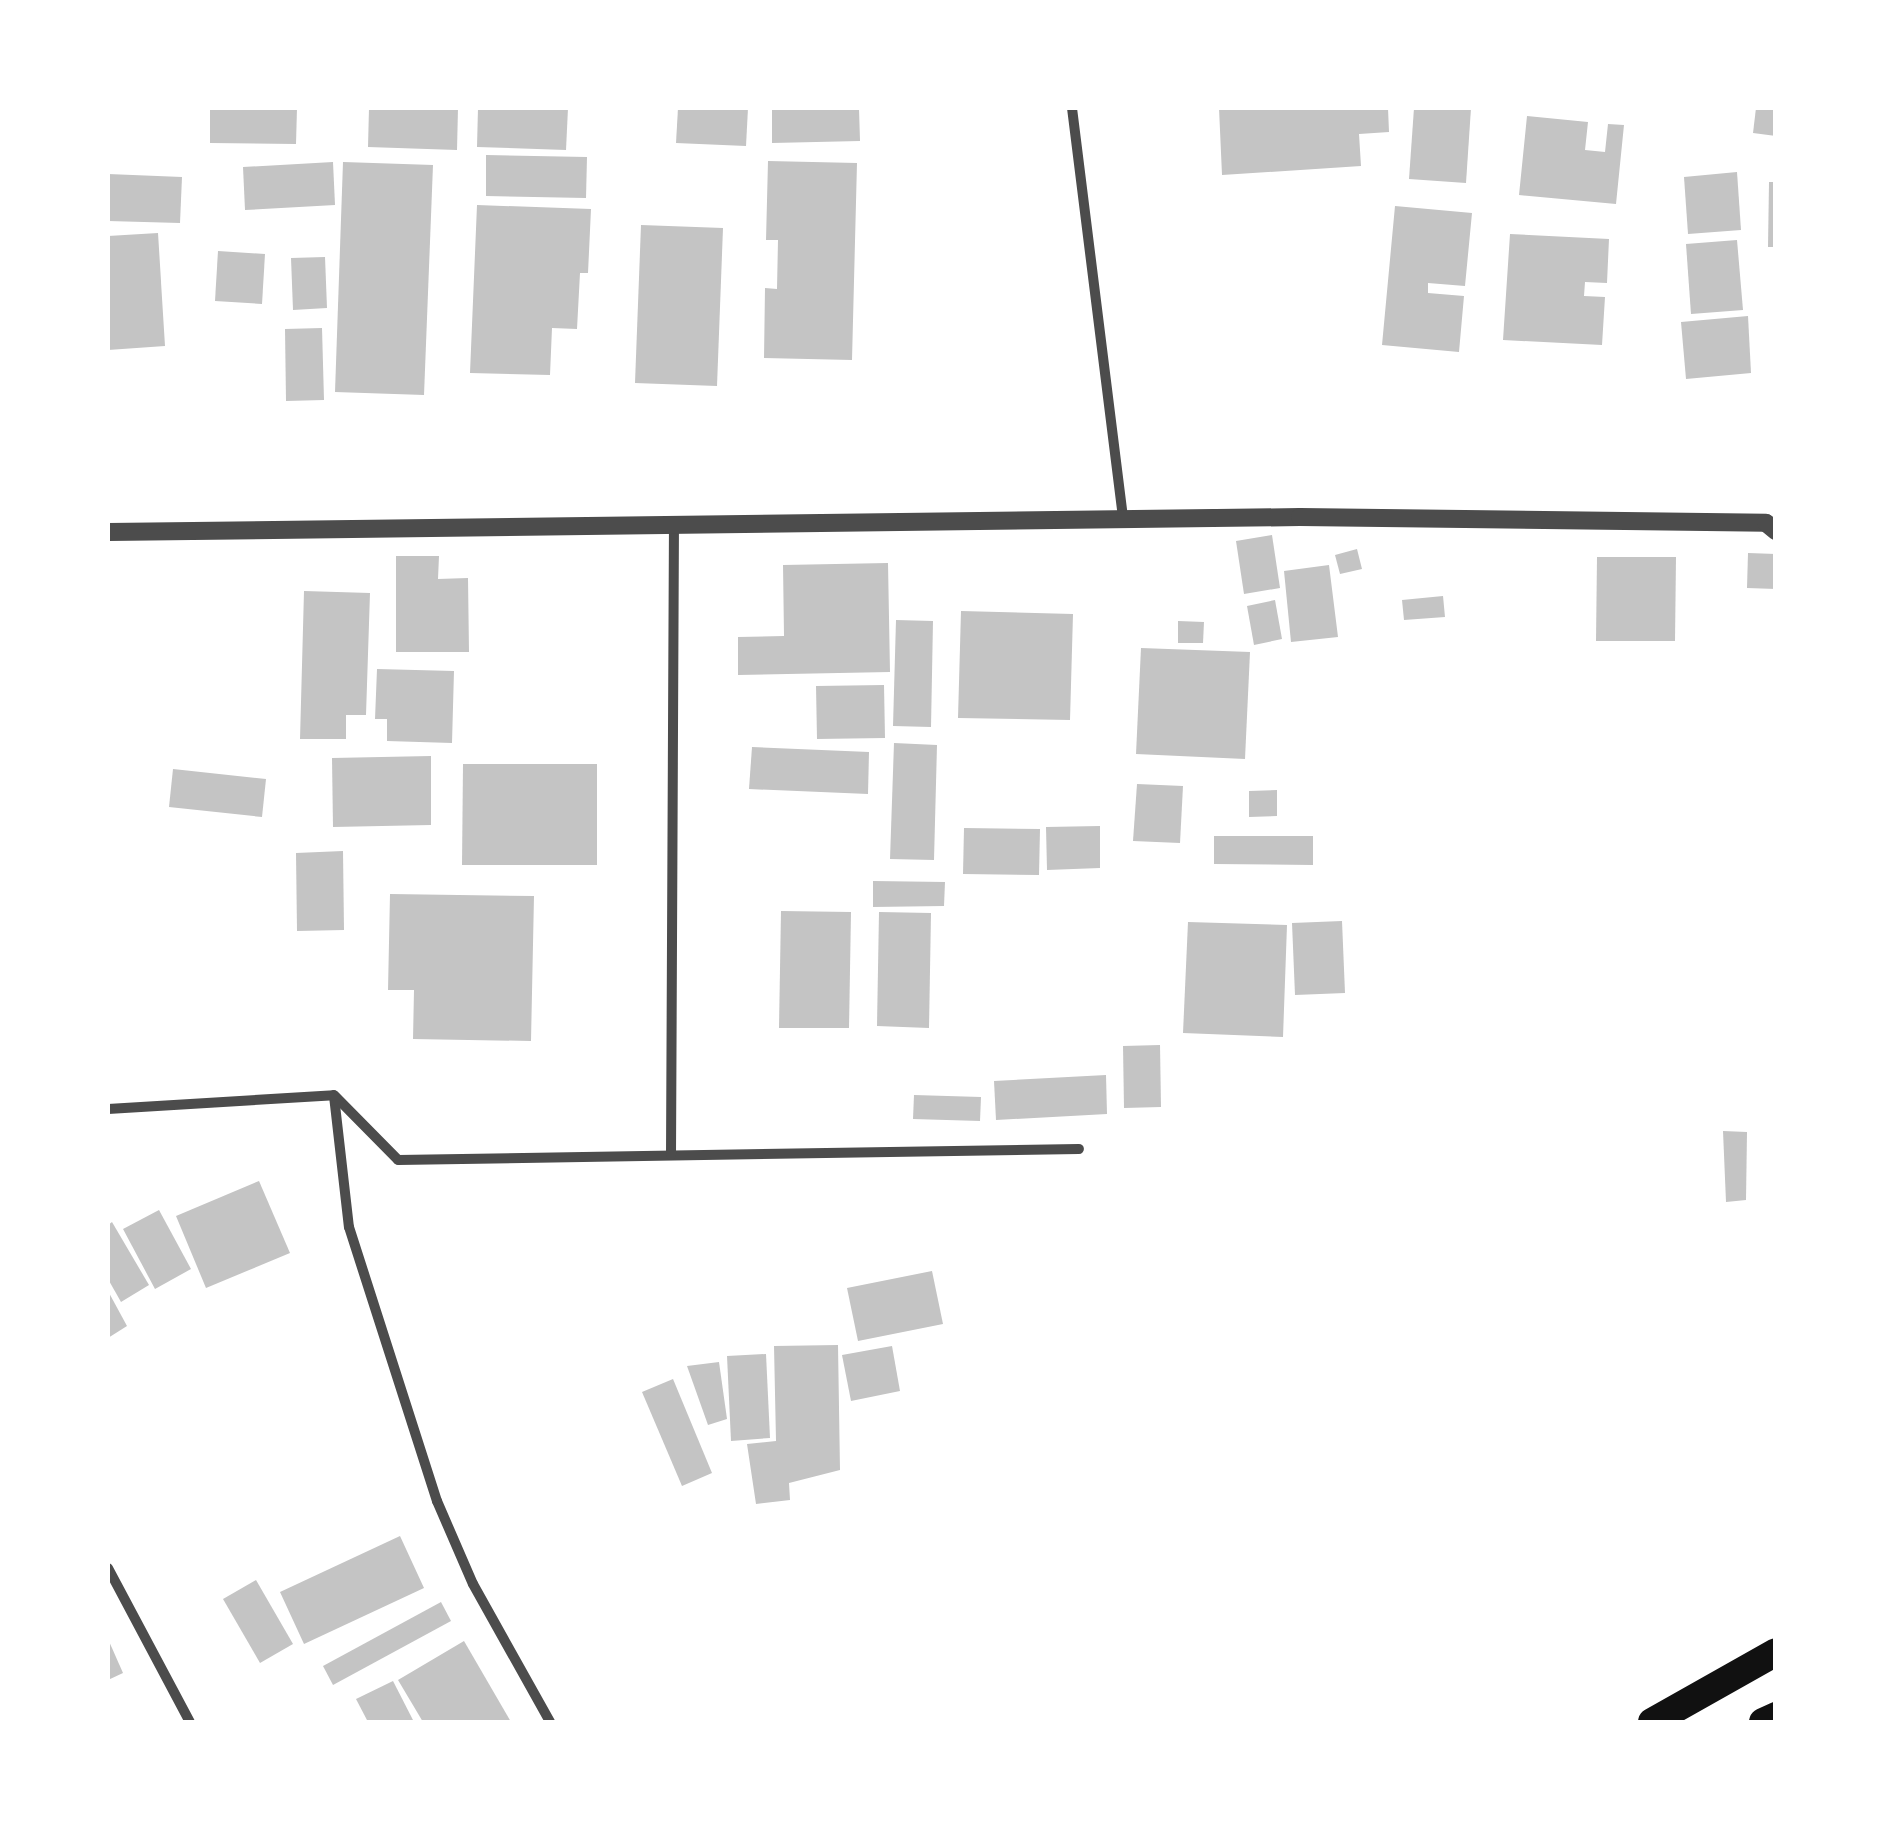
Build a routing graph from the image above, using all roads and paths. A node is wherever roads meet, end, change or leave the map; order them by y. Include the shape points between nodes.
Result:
1 (1072, 108) edge
2 (1123, 519) junction
3 (674, 525) junction
4 (1776, 531) edge
5 (108, 532) edge
6 (334, 1095) junction
7 (108, 1108) edge
8 (1078, 1149) dead end
9 (671, 1156) junction
10 (108, 1568) edge
11 (1776, 1652) edge
12 (1776, 1716) edge
13 (190, 1722) edge
14 (550, 1722) edge
15 (1652, 1722) edge
16 (1764, 1722) edge

1 - 2 street
2 - 3 street
2 - 4 street via 1728,523 1766,524
3 - 5 street
3 - 9 street
6 - 7 street
6 - 9 street via 398,1160
6 - 14 street via 349,1226 437,1501 473,1584
8 - 9 street
10 - 13 street
11 - 15 highway
12 - 16 highway

